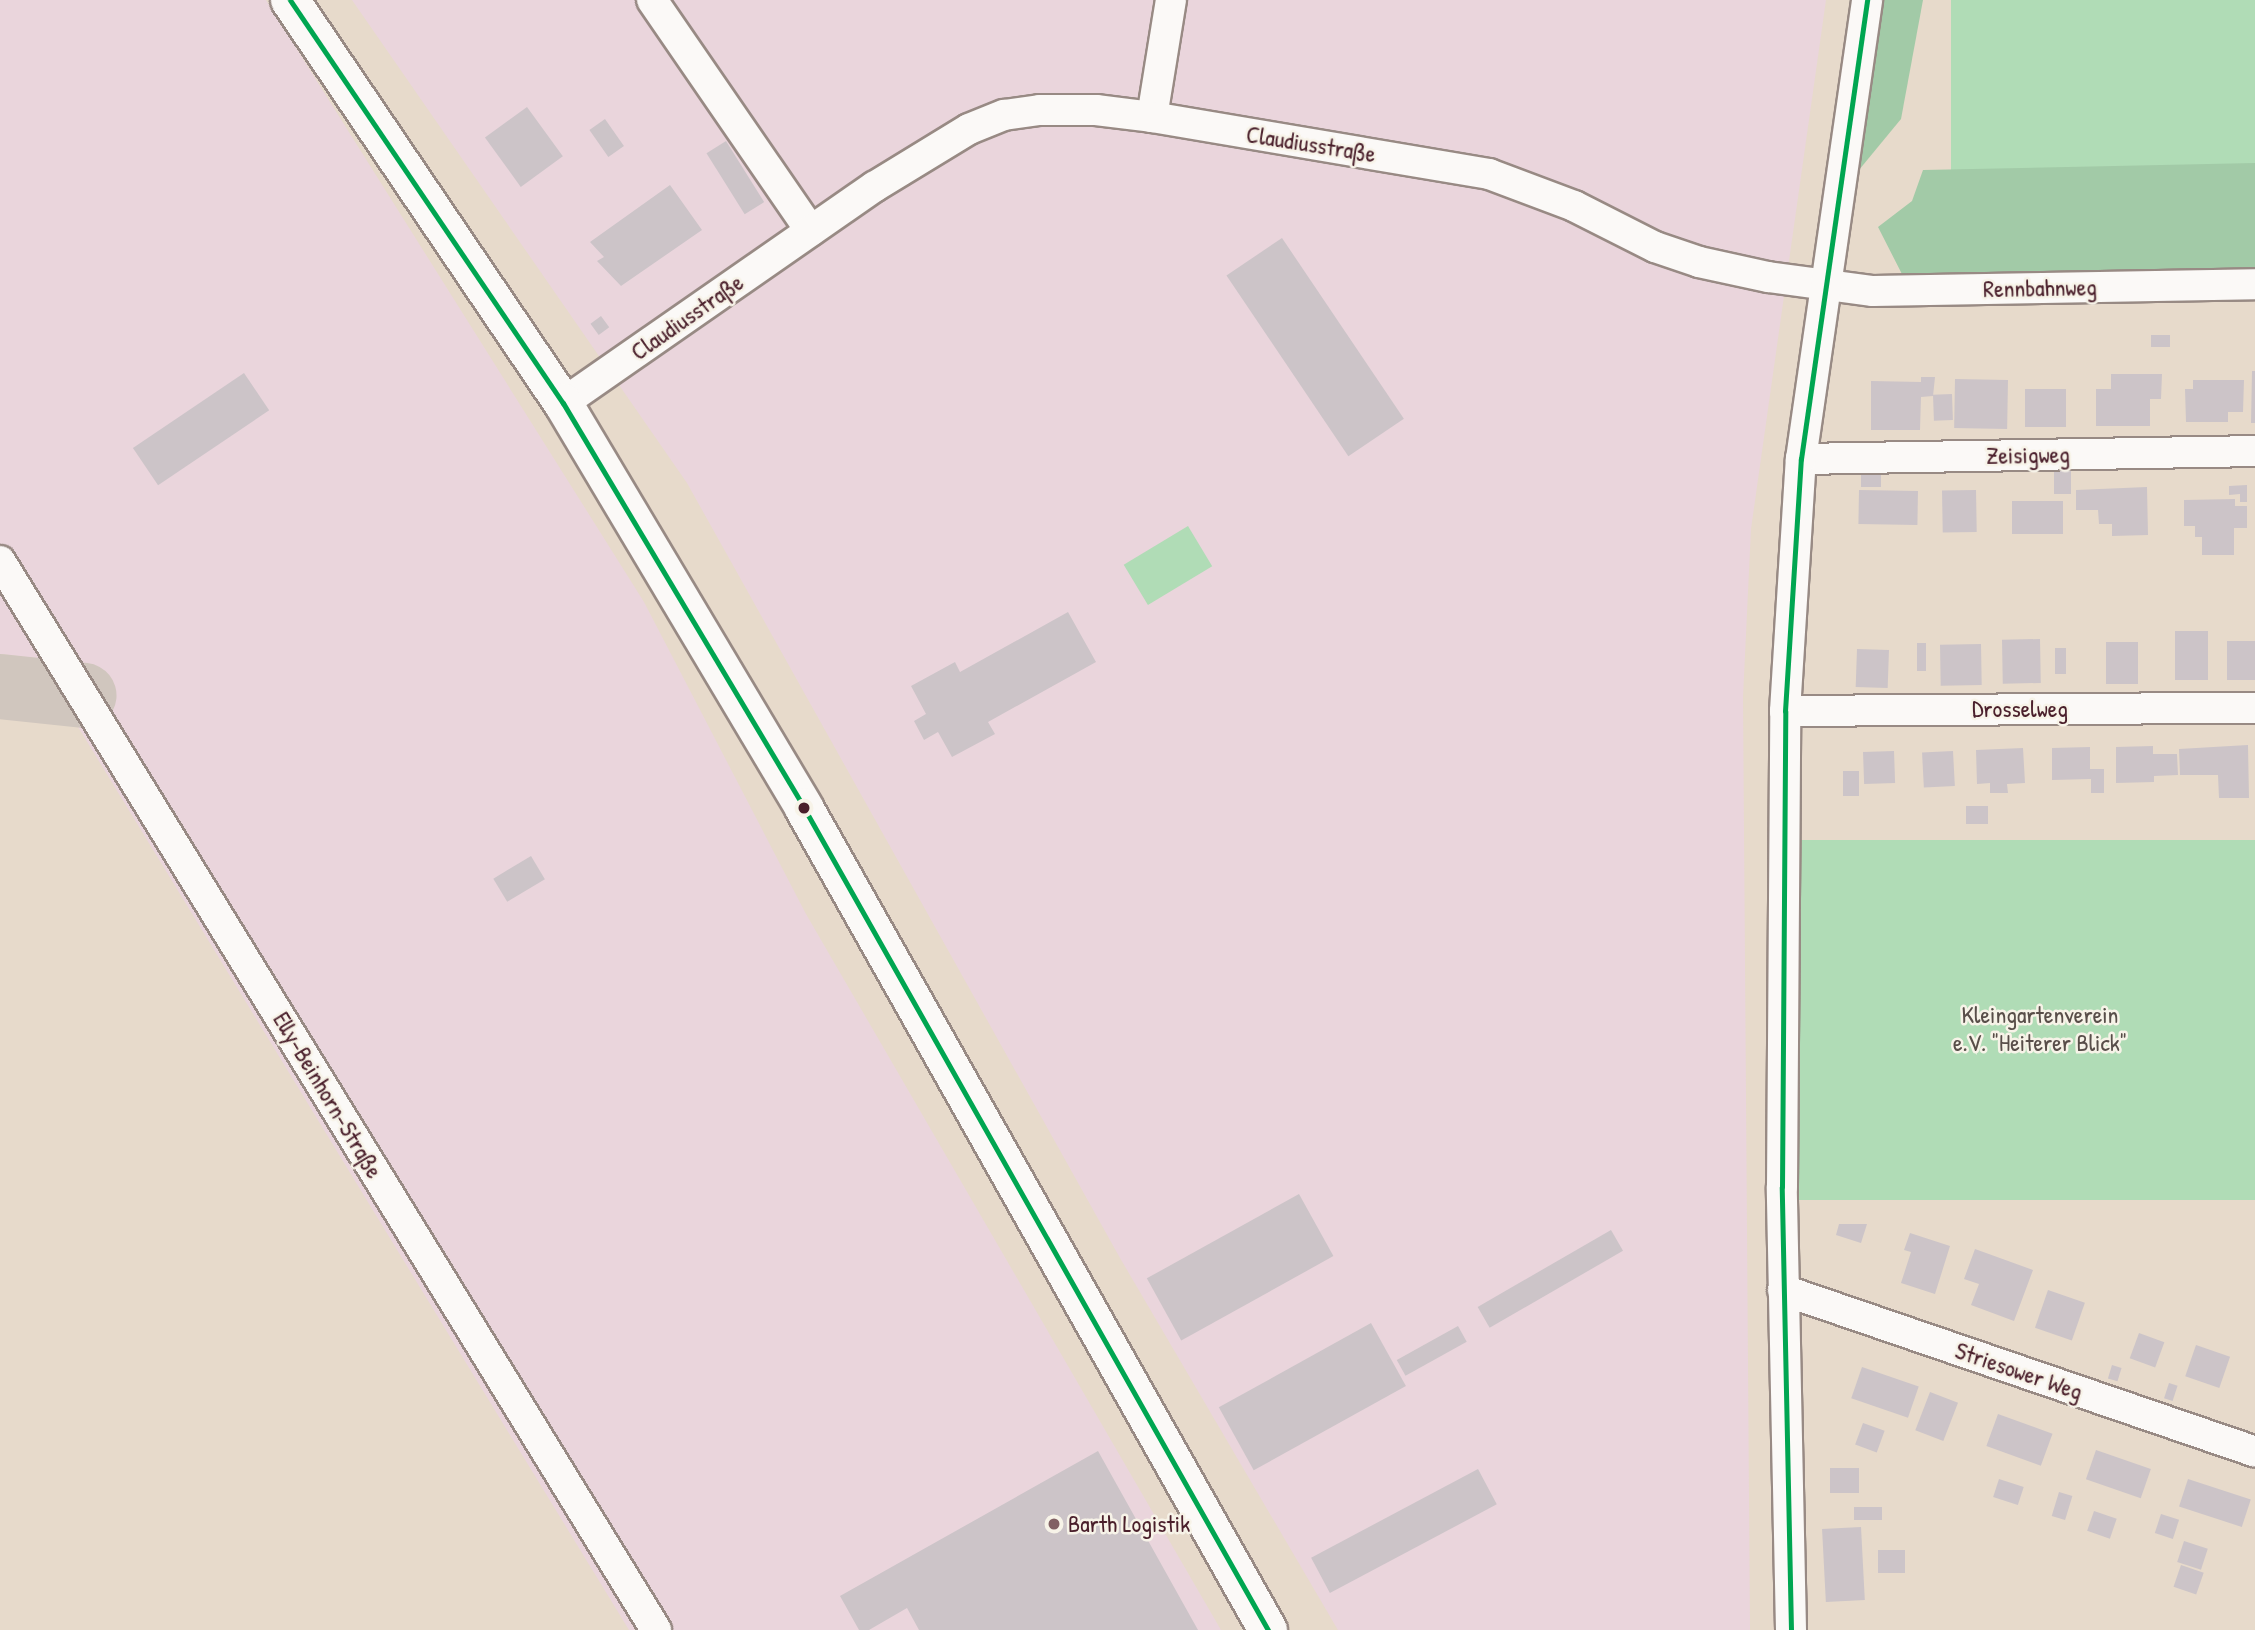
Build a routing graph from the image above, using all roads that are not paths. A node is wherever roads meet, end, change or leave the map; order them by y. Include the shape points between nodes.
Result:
1 (289, 0) edge
2 (652, 0) edge
3 (1171, 0) edge
4 (1867, 0) edge
5 (1152, 117) junction
6 (811, 231) junction
7 (1825, 284) junction
8 (2255, 284) edge
9 (563, 403) junction
10 (2255, 451) edge
11 (1801, 459) junction
12 (0, 561) edge
13 (2255, 708) edge
14 (1785, 711) junction
15 (1783, 1290) junction
16 (2255, 1452) edge
17 (656, 1630) edge
18 (1268, 1630) edge
19 (1791, 1630) edge

1 - 9 main road
2 - 6 street
3 - 5 street
4 - 7 street
5 - 6 street, Claudiusstraße via 1096,110 1004,115 969,129
5 - 7 street, Claudiusstraße via 1489,174 1530,187 1699,262
6 - 9 street, Claudiusstraße
7 - 8 street, Rennbahnweg via 1873,291
7 - 11 street
9 - 18 main road via 804,808
10 - 11 street, Zeisigweg
11 - 14 street
12 - 17 street, Elly-Beinhorn-Straße
13 - 14 street, Drosselweg
14 - 15 street
15 - 16 street, Striesower Weg
15 - 19 street

